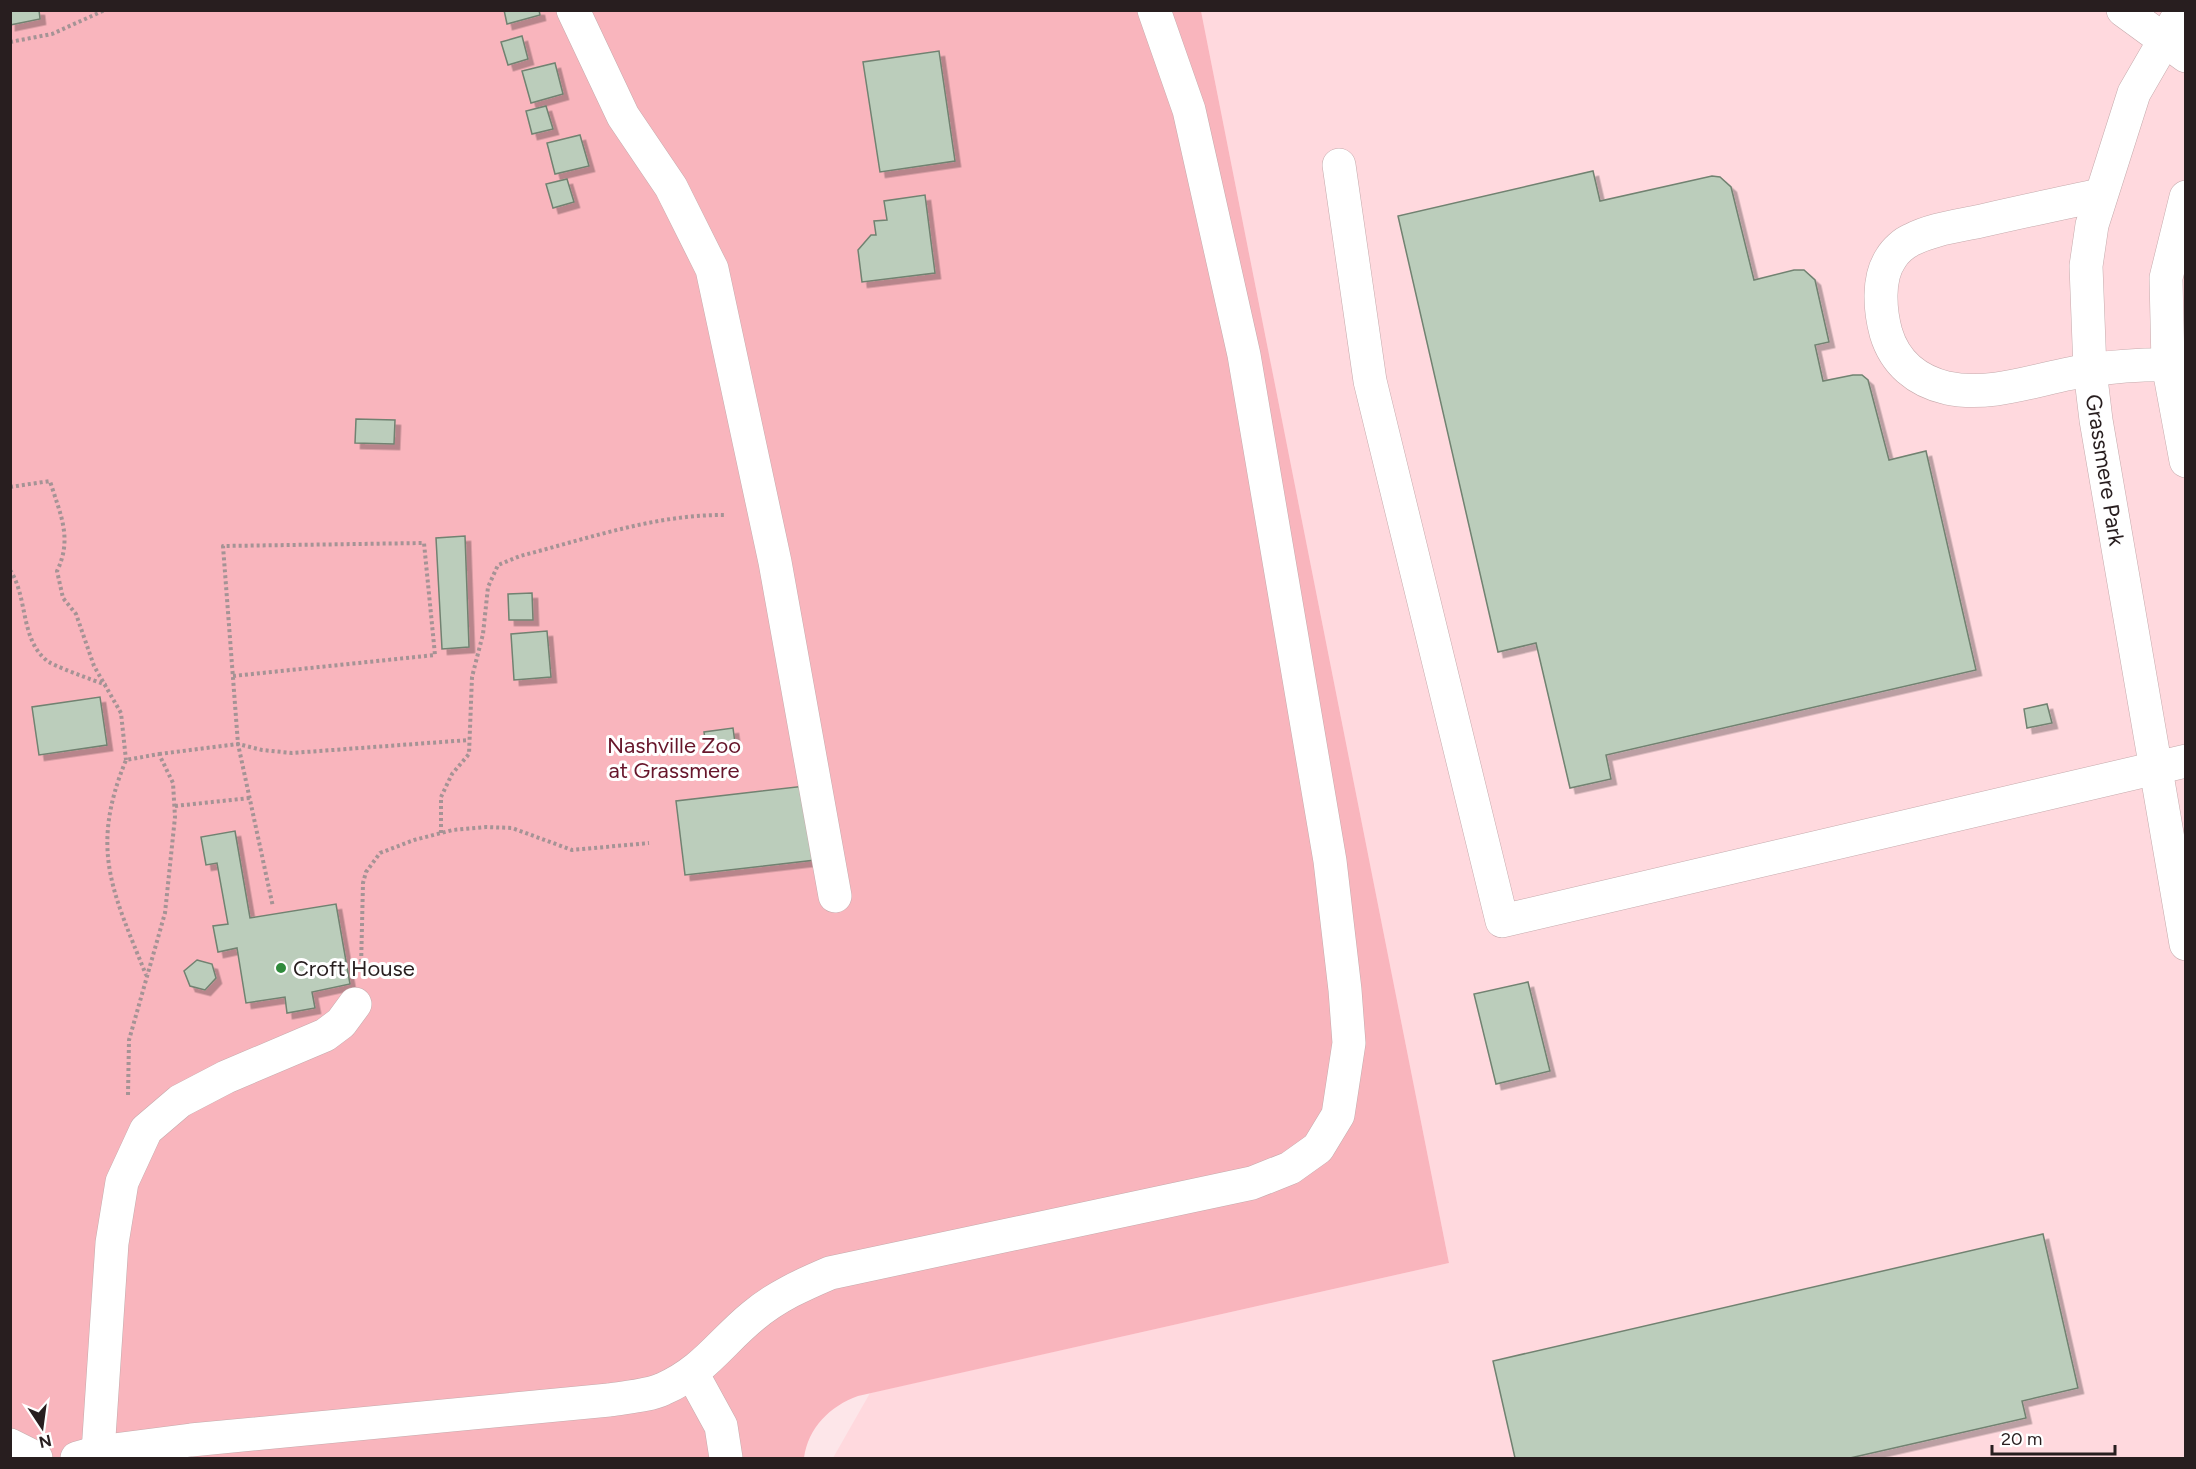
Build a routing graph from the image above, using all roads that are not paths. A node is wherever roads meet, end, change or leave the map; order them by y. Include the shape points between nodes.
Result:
1 (573, 10) edge
2 (1154, 10) edge
3 (2123, 10) edge
4 (2182, 10) edge
5 (2174, 48) edge
6 (1339, 165) dead end
7 (2101, 195) junction
8 (2186, 197) edge
9 (2177, 364) edge
10 (2090, 370) junction
11 (2186, 461) edge
12 (2170, 764) edge
13 (835, 896) dead end
14 (2186, 944) edge
15 (355, 1004) road end
16 (692, 1373) junction
17 (10, 1445) edge
18 (87, 1455) edge
19 (36, 1458) edge
20 (726, 1458) edge

1 - 13 street via 622,116 671,187 712,269 770,536
2 - 16 street via 1189,110 1244,355 1326,838 1349,1043 1338,1114 1318,1148 1290,1168 1252,1183 841,1271 810,1281 789,1290 752,1316
3 - 5 street
4 - 5 street, Grassmere Park
5 - 7 street, Grassmere Park via 2134,93
6 - 12 street via 1370,381 1502,921
7 - 10 street, Grassmere Park via 2086,266
7 - 10 street via 1910,240 1891,257 1882,291 1884,324 1894,352 1910,372 1930,382 1949,388 2007,387
8 - 9 street via 2166,278
9 - 10 street
9 - 11 street
10 - 12 street, Grassmere Park via 2096,420
12 - 14 street, Grassmere Park
15 - 18 street via 341,1023 325,1035 180,1101 146,1130 122,1182
16 - 18 street via 662,1390 609,1400 202,1438
16 - 20 street via 721,1426
17 - 19 street

